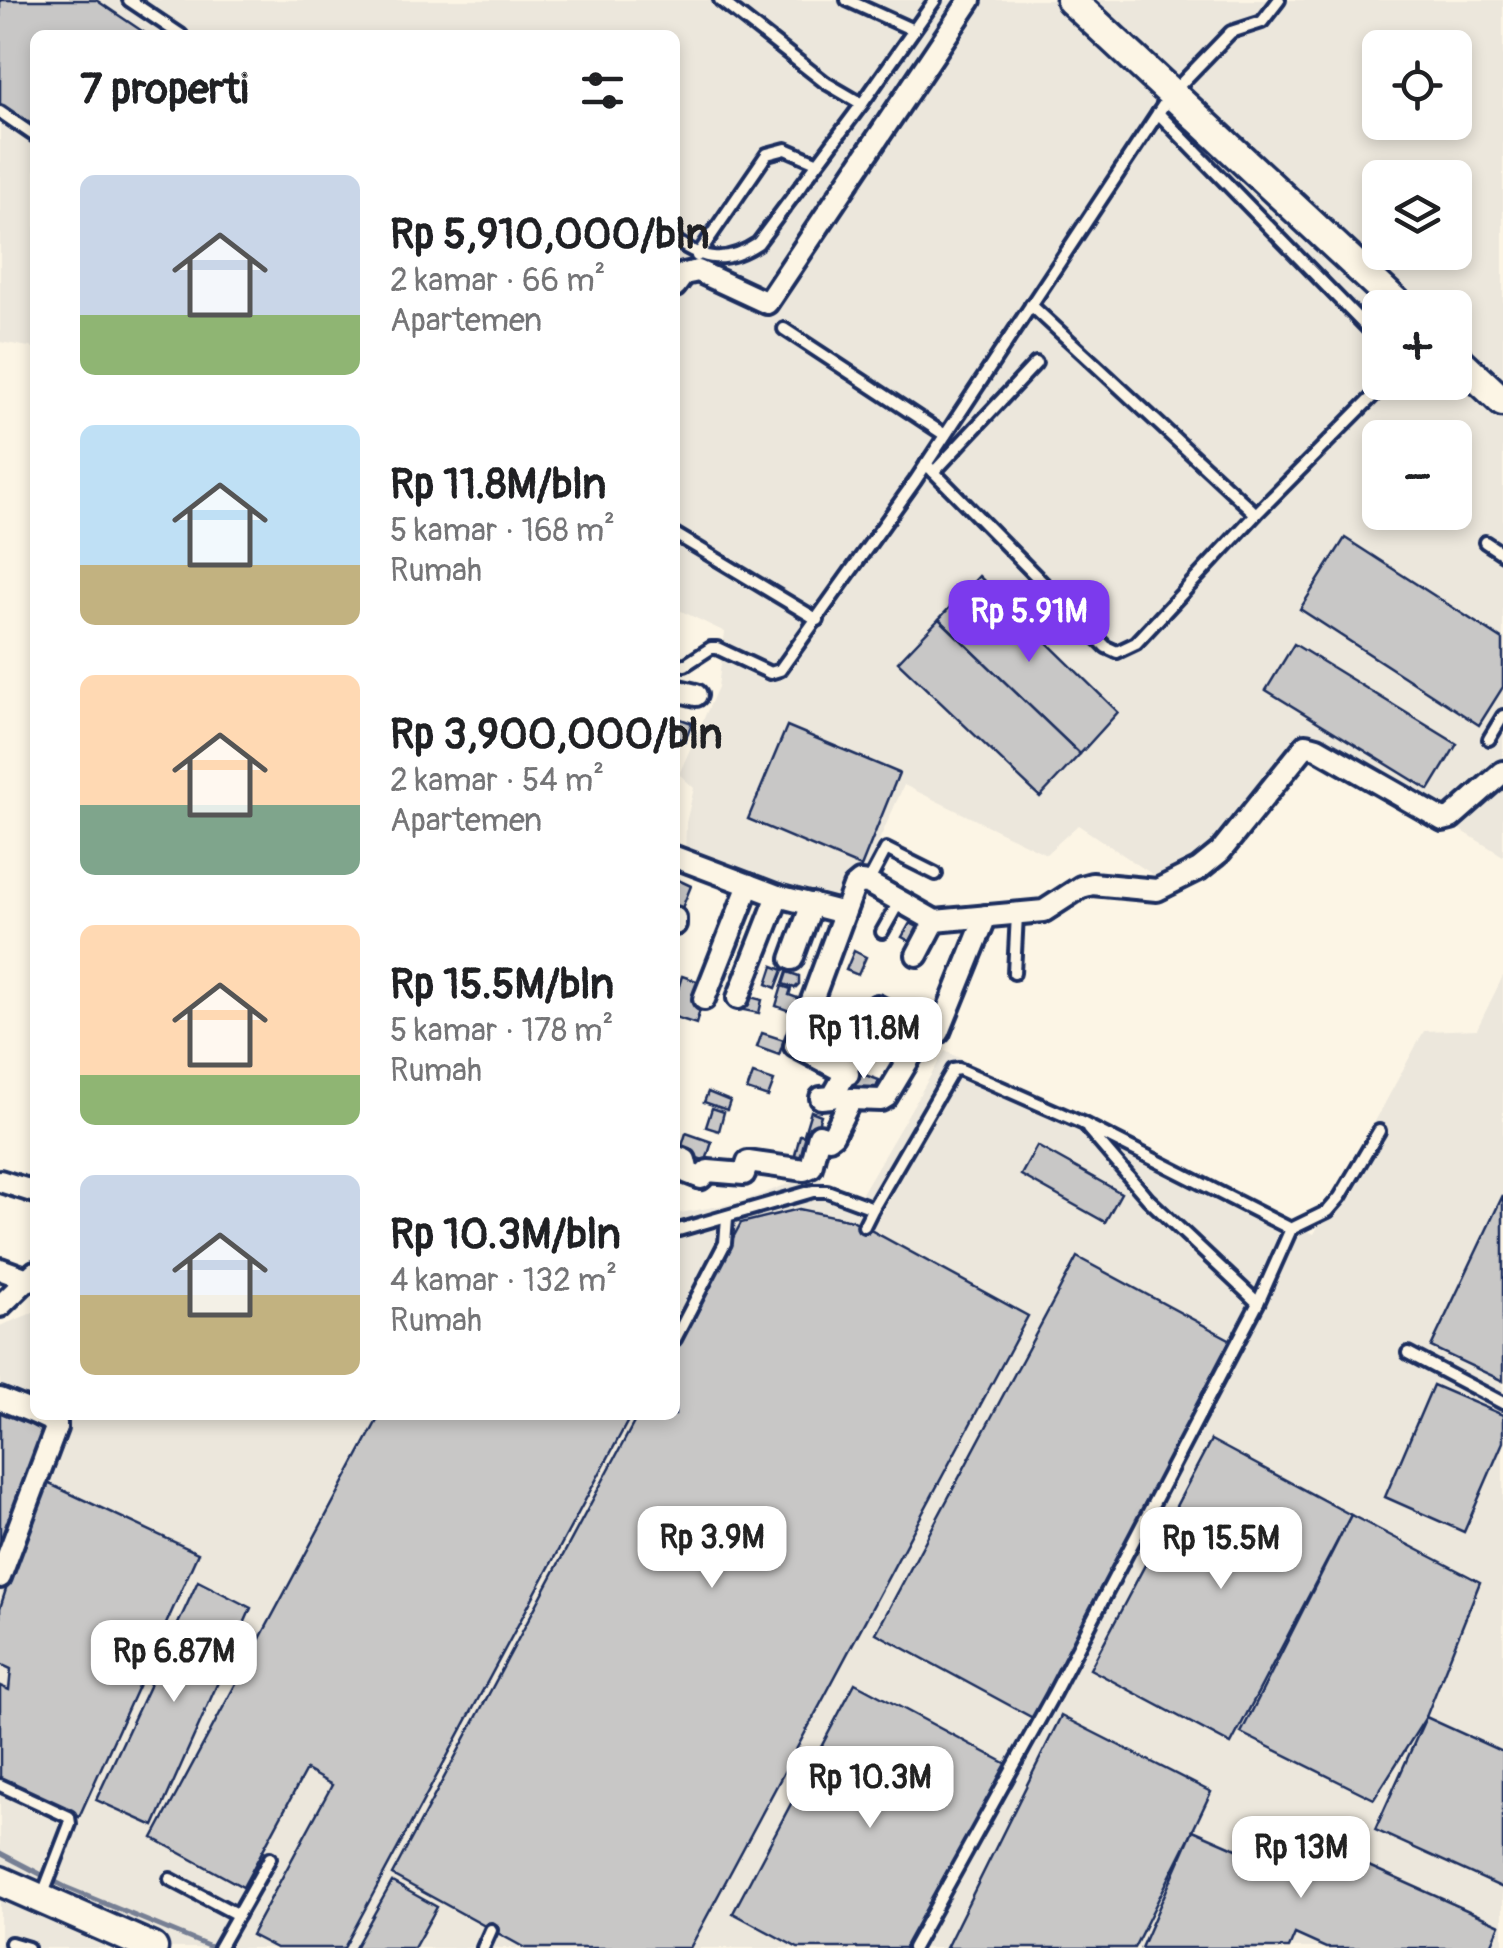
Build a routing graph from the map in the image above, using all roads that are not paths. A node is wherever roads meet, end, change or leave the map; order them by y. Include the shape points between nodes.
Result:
1 (129, 0) edge
2 (720, 0) edge
3 (847, 0) edge
4 (934, 0) edge
5 (970, 0) edge
6 (1070, 0) edge
7 (1279, 0) edge
8 (911, 29) junction
9 (174, 30) edge
10 (862, 104) junction
11 (1164, 104) junction
12 (0, 112) edge
13 (30, 133) edge
14 (816, 162) junction
15 (680, 243) edge
16 (698, 256) junction
17 (680, 279) edge
18 (1383, 290) edge
19 (1030, 305) junction
20 (1362, 322) edge
21 (784, 328) dead end
22 (1036, 363) dead end
23 (1472, 374) edge
24 (1369, 400) edge
25 (1503, 402) edge
26 (945, 435) junction
27 (930, 468) junction
28 (1256, 514) junction
29 (680, 537) edge
30 (1485, 542) dead end
31 (1503, 554) edge
32 (818, 620) junction
33 (680, 664) edge
34 (1503, 716) edge
35 (1489, 738) dead end
36 (1503, 772) edge
37 (680, 859) edge
38 (936, 874) dead end
39 (868, 883) junction
40 (749, 885) junction
41 (778, 896) junction
42 (899, 902) junction
43 (812, 904) junction
44 (844, 914) junction
45 (1017, 914) junction
46 (986, 916) junction
47 (935, 920) junction
48 (882, 932) dead end
49 (917, 955) dead end
50 (792, 959) dead end
51 (1014, 973) dead end
52 (704, 998) dead end
53 (738, 998) dead end
54 (925, 1032) junction
55 (848, 1074) junction
56 (821, 1098) dead end
57 (1082, 1123) junction
58 (1378, 1131) dead end
59 (680, 1158) edge
60 (0, 1181) edge
61 (30, 1190) edge
62 (873, 1208) junction
63 (728, 1218) junction
64 (864, 1226) dead end
65 (680, 1230) edge
66 (1291, 1230) junction
67 (0, 1269) edge
68 (30, 1275) edge
69 (30, 1279) edge
70 (1258, 1303) junction
71 (0, 1306) edge
72 (680, 1329) edge
73 (1408, 1353) dead end
74 (0, 1400) edge
75 (1503, 1403) edge
76 (30, 1411) edge
77 (53, 1420) edge
78 (0, 1577) edge
79 (0, 1785) edge
80 (270, 1858) dead end
81 (170, 1879) dead end
82 (0, 1881) edge
83 (44, 1892) junction
84 (238, 1915) junction
85 (491, 1930) dead end
86 (108, 1938) edge
87 (11, 1943) dead end
88 (220, 1945) edge
89 (28, 1948) edge
90 (154, 1948) edge
91 (483, 1948) edge
92 (913, 1948) edge

1 - 9 lane
2 - 10 lane
3 - 8 lane
4 - 8 lane
5 - 17 street via 767,303 698,271
6 - 11 main road
7 - 11 lane via 1262,22 1231,32
8 - 10 lane
10 - 14 lane
11 - 18 main road via 1300,210
11 - 19 lane
11 - 20 lane
12 - 13 lane
14 - 16 lane via 758,243 727,256
14 - 16 lane via 786,149 766,154
15 - 16 lane
19 - 26 lane
19 - 28 lane
21 - 26 lane
22 - 27 lane
23 - 25 main road
24 - 28 lane
26 - 27 lane
27 - 28 lane via 1117,652 1136,643
27 - 32 lane
29 - 32 lane
30 - 31 lane
32 - 33 lane via 776,672 717,648
34 - 35 lane
36 - 45 street via 1443,820 1306,745 1199,869 1157,890 1092,884 1044,911
37 - 40 street
38 - 39 lane via 886,849
39 - 42 street
39 - 44 street via 854,886
40 - 41 street
40 - 52 street
41 - 43 street
41 - 53 street
42 - 47 street
42 - 48 lane
43 - 44 street
43 - 50 street
44 - 55 street via 794,1046
45 - 46 street
45 - 51 lane
46 - 47 street
46 - 54 street via 938,1032
47 - 49 street
54 - 55 street via 877,1006
54 - 59 street via 886,1097 854,1097 833,1135 819,1135 807,1169 748,1162 742,1175 708,1170 701,1178 688,1173
55 - 56 street via 832,1097
57 - 62 lane via 954,1070
57 - 66 lane
57 - 70 lane via 1148,1199
58 - 66 lane via 1328,1211
60 - 61 street
62 - 63 lane via 814,1191
62 - 64 lane
63 - 65 lane
63 - 72 lane via 725,1243
66 - 70 lane
67 - 68 street
69 - 71 street
70 - 92 lane
73 - 75 lane
74 - 76 street
77 - 78 street via 56,1428
79 - 83 lane via 69,1818
80 - 84 lane
81 - 84 lane
82 - 83 main road
83 - 86 main road
84 - 88 lane
85 - 91 lane
86 - 90 main road
87 - 89 lane

